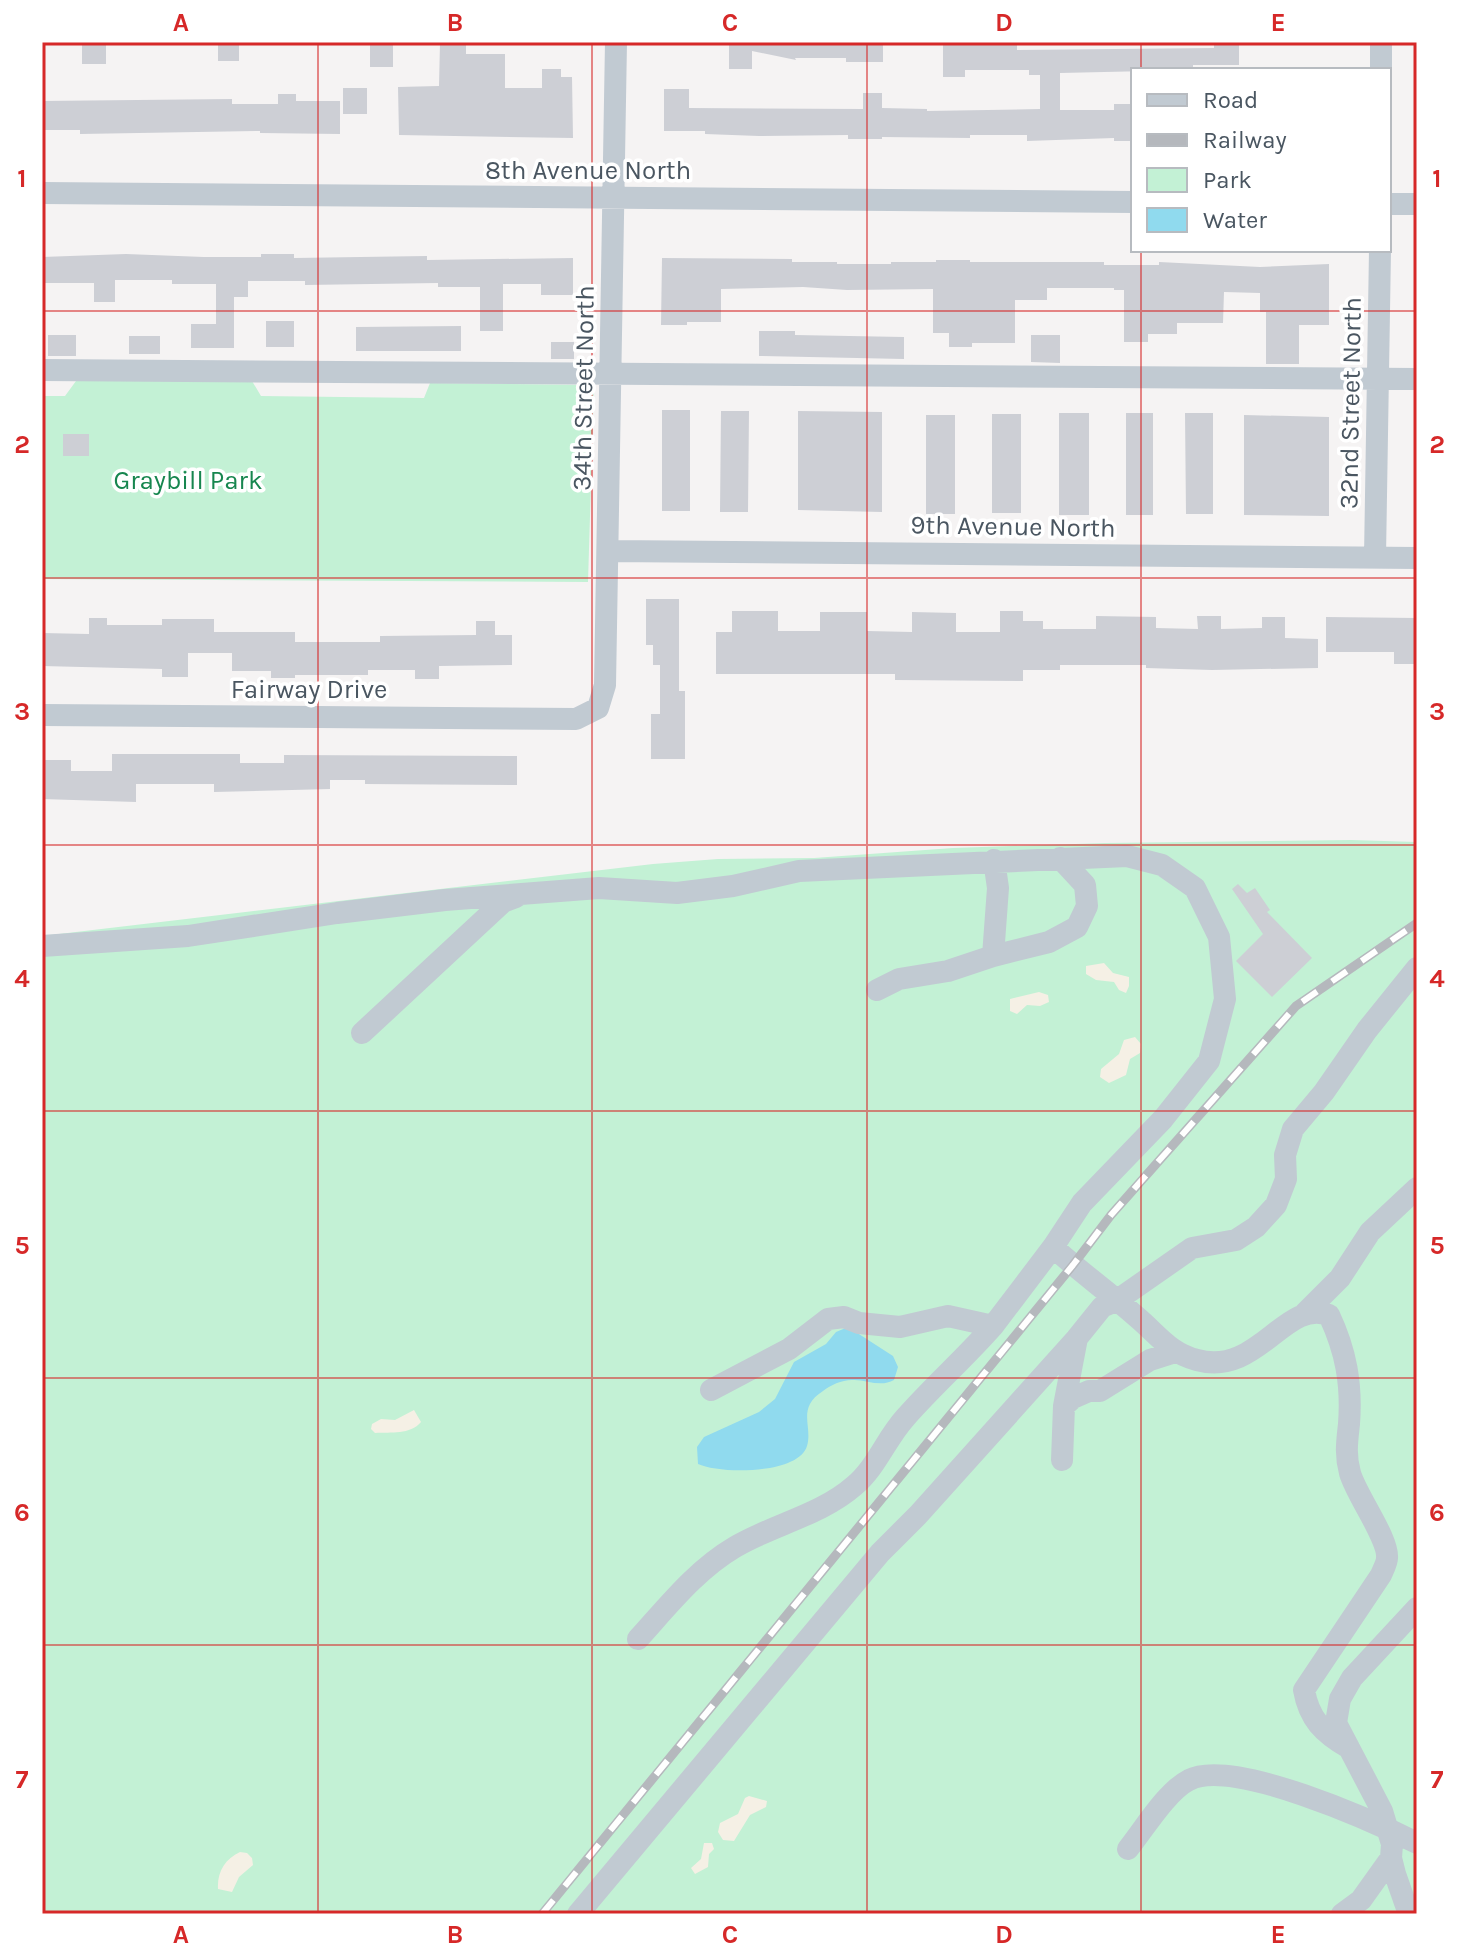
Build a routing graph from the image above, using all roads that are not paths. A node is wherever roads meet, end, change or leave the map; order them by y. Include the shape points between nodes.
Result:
1 (616, 42) edge
2 (1381, 42) edge
3 (1381, 68) edge
4 (42, 193) edge
5 (614, 198) junction
6 (1131, 202) edge
7 (1391, 204) edge
8 (1417, 204) edge
9 (1380, 252) edge
10 (42, 370) edge
11 (610, 376) junction
12 (1378, 379) junction
13 (1417, 379) edge
14 (609, 551) junction
15 (1375, 557) junction
16 (1417, 558) edge
17 (42, 715) edge
18 (576, 719) joint
19 (1060, 858) junction
20 (994, 860) junction
21 (522, 895) junction
22 (42, 946) edge
23 (993, 956) junction
24 (1417, 968) edge
25 (877, 990) dead end
26 (362, 1033) dead end
27 (1417, 1188) edge
28 (1053, 1247) junction
29 (1116, 1301) junction
30 (1305, 1313) junction
31 (993, 1326) junction
32 (1077, 1338) junction
33 (1175, 1352) junction
34 (711, 1390) dead end
35 (1064, 1406) junction
36 (1062, 1460) dead end
37 (1417, 1608) edge
38 (638, 1639) dead end
39 (1349, 1748) junction
40 (1386, 1828) junction
41 (1417, 1843) edge
42 (1128, 1849) dead end
43 (1391, 1858) junction
44 (578, 1914) edge
45 (1342, 1914) edge
46 (1409, 1914) edge

1 - 5 street, 34th Street North
2 - 3 street
4 - 5 street, 8th Avenue North
5 - 6 street, 8th Avenue North
5 - 11 street, 34th Street North
7 - 8 street
9 - 12 street, 32nd Street North
10 - 11 street
11 - 12 street
11 - 14 street, 34th Street North
12 - 13 street
12 - 15 street, 32nd Street North
14 - 15 street, 9th Avenue North
14 - 18 street, 34th Street North via 605,685 598,708
15 - 16 street, 9th Avenue North
17 - 18 street, Fairway Drive
19 - 20 street
19 - 23 street via 1085,885 1087,906 1077,927 1049,942
19 - 28 street via 1127,856 1162,865 1195,888 1219,937 1225,999 1209,1061 1163,1119 1082,1203
20 - 21 street via 799,871 677,893 599,888
20 - 23 street via 998,888
21 - 22 street via 337,913 188,936
21 - 26 street via 503,902
23 - 25 street via 899,979
24 - 29 street via 1293,1129 1285,1155 1286,1179 1276,1205 1236,1240 1192,1248
27 - 30 street via 1370,1232 1340,1278
28 - 29 street
28 - 31 street
29 - 32 street via 1102,1307
29 - 33 street
30 - 33 street via 1265,1343 1224,1362
30 - 39 street via 1329,1315 1343,1345 1349,1423 1345,1452 1388,1558 1304,1690 1313,1719 1327,1736
31 - 34 street via 948,1316 900,1327 828,1319 789,1349
31 - 38 street via 902,1421 854,1486 716,1560
32 - 35 street
32 - 44 street via 880,1553
33 - 35 street
35 - 36 street
37 - 39 street via 1352,1678 1340,1699 1336,1723
39 - 40 street
40 - 41 street
40 - 42 street via 1282,1786 1209,1774 1175,1790
40 - 43 street
43 - 45 street via 1361,1900
43 - 46 street

